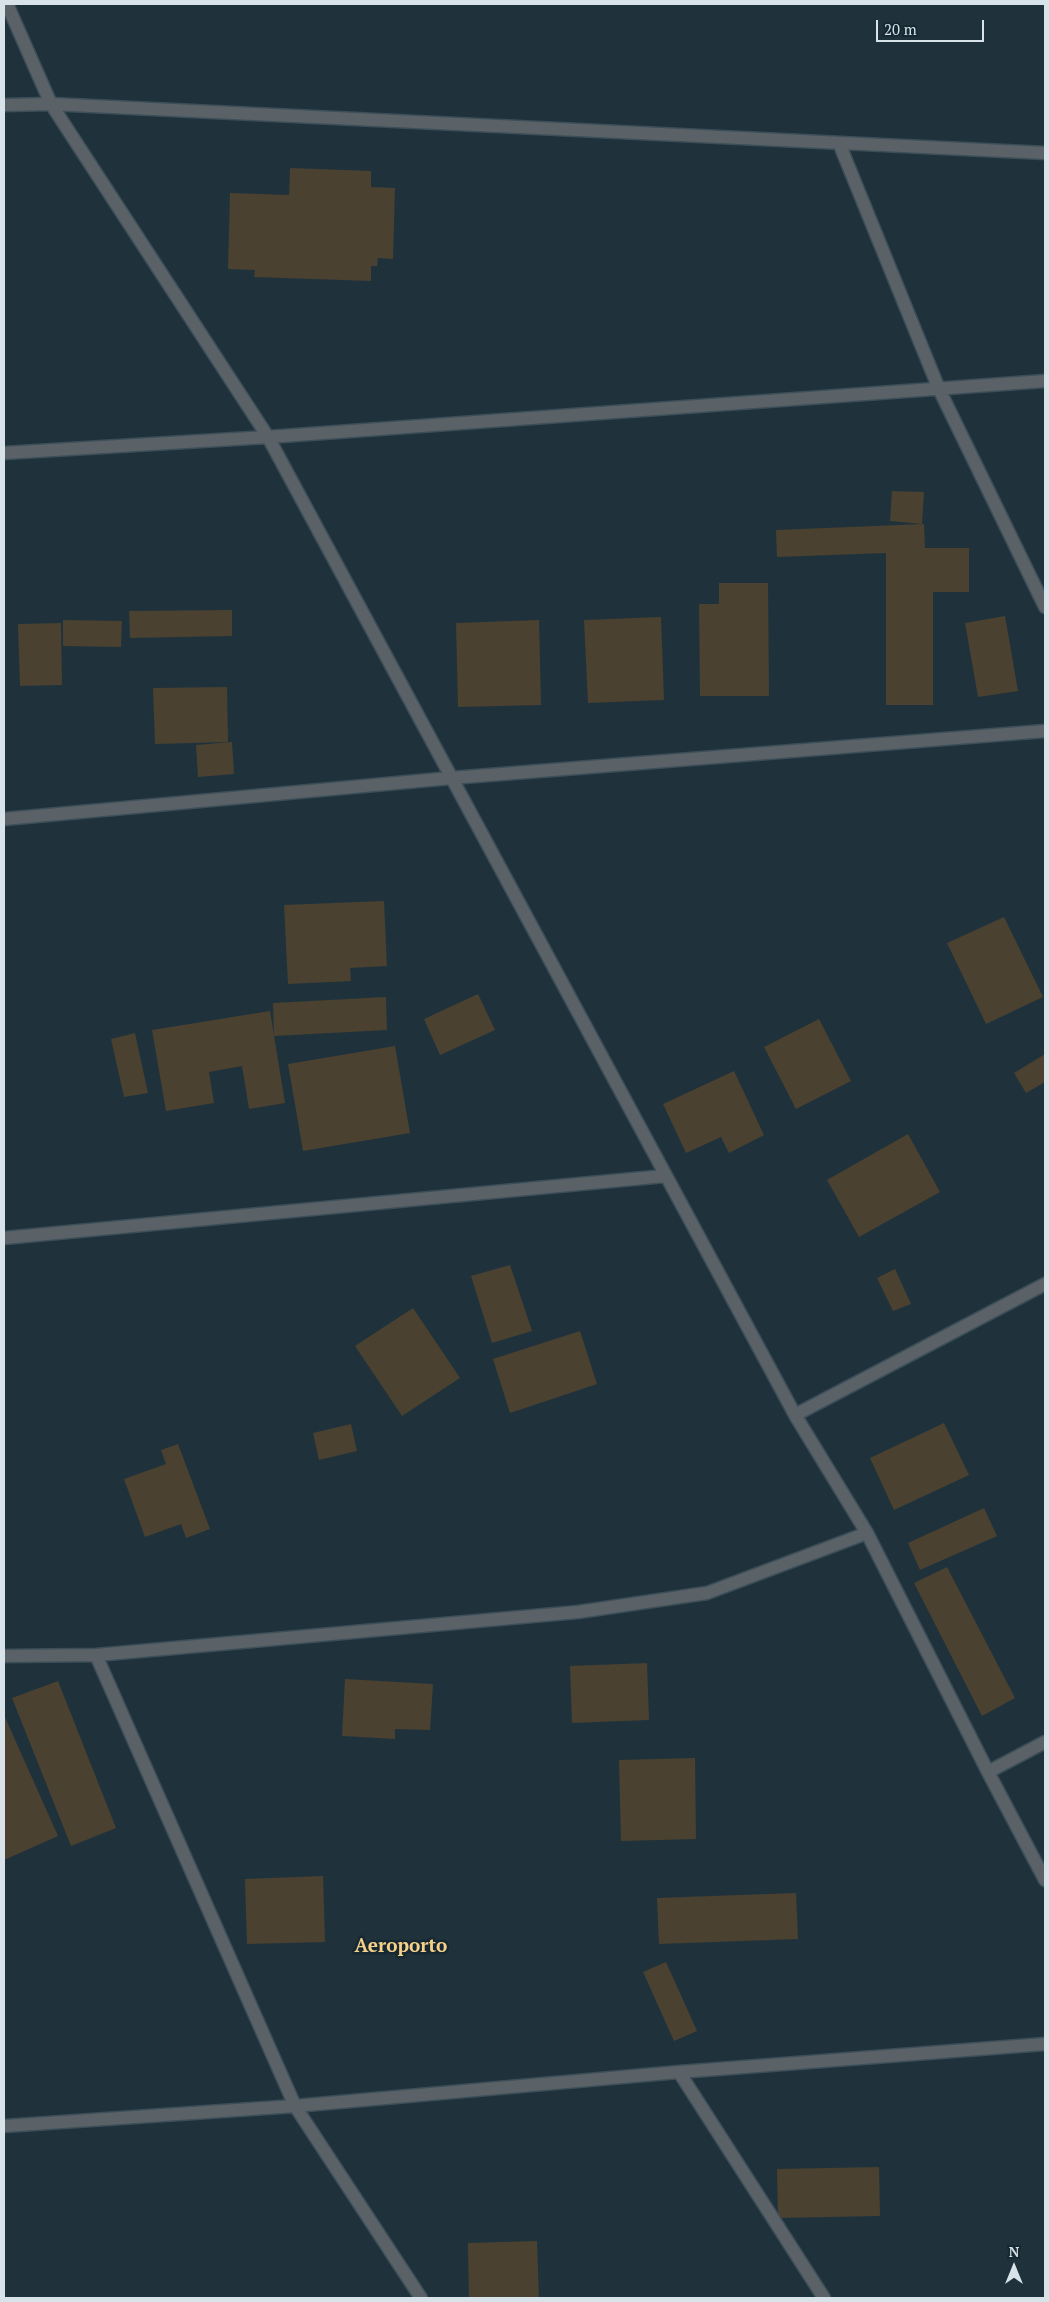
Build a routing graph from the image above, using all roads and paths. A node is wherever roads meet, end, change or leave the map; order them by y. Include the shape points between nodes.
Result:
1 (7, 4) edge
2 (51, 104) junction
3 (4, 105) edge
4 (839, 143) junction
5 (1045, 153) edge
6 (1045, 381) edge
7 (939, 389) junction
8 (268, 437) junction
9 (4, 453) edge
10 (1045, 608) edge
11 (1045, 731) edge
12 (451, 778) junction
13 (4, 818) edge
14 (665, 1176) junction
15 (4, 1238) edge
16 (1045, 1284) edge
17 (795, 1414) junction
18 (867, 1533) junction
19 (96, 1654) junction
20 (4, 1656) edge
21 (1045, 1742) edge
22 (988, 1772) junction
23 (1045, 1880) edge
24 (1045, 2044) edge
25 (679, 2072) junction
26 (295, 2106) junction
27 (4, 2126) edge
28 (421, 2298) edge
29 (824, 2298) edge

1 - 2 street
2 - 3 street
2 - 4 street
2 - 8 street
4 - 5 street
4 - 7 street
6 - 7 street
7 - 8 street
7 - 10 street
8 - 9 street
8 - 12 street
11 - 12 street
12 - 13 street
12 - 14 street
14 - 15 street
14 - 17 street
16 - 17 street
17 - 18 street
18 - 19 street via 707,1594 578,1612
18 - 22 street
19 - 20 street
19 - 26 street
21 - 22 street
22 - 23 street
24 - 25 street
25 - 26 street
25 - 29 street
26 - 27 street
26 - 28 street

